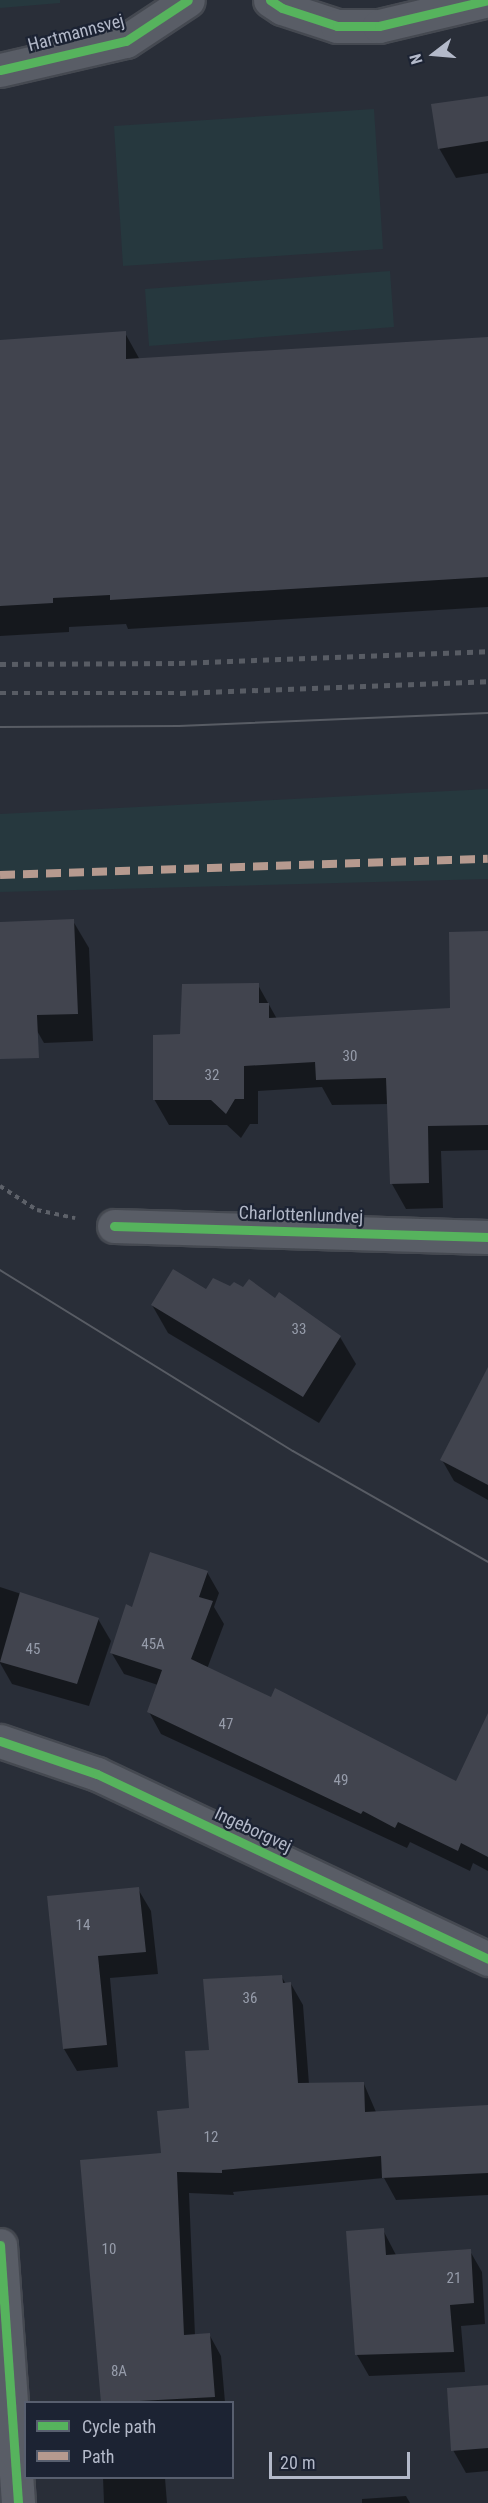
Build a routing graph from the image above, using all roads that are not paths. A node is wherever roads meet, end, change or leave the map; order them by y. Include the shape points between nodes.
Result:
1 (188, 0) edge
2 (270, 0) edge
3 (485, 0) edge
4 (0, 70) edge
5 (114, 1226) road end
6 (488, 1237) edge
7 (0, 1741) edge
8 (488, 1959) edge
9 (0, 2245) edge
10 (18, 2503) edge

1 - 4 street, Hartmannsvej via 126,41
2 - 3 street via 282,8 337,26 368,26
5 - 6 street, Charlottenlundvej
7 - 8 street, Ingeborgvej via 97,1774
9 - 10 street

